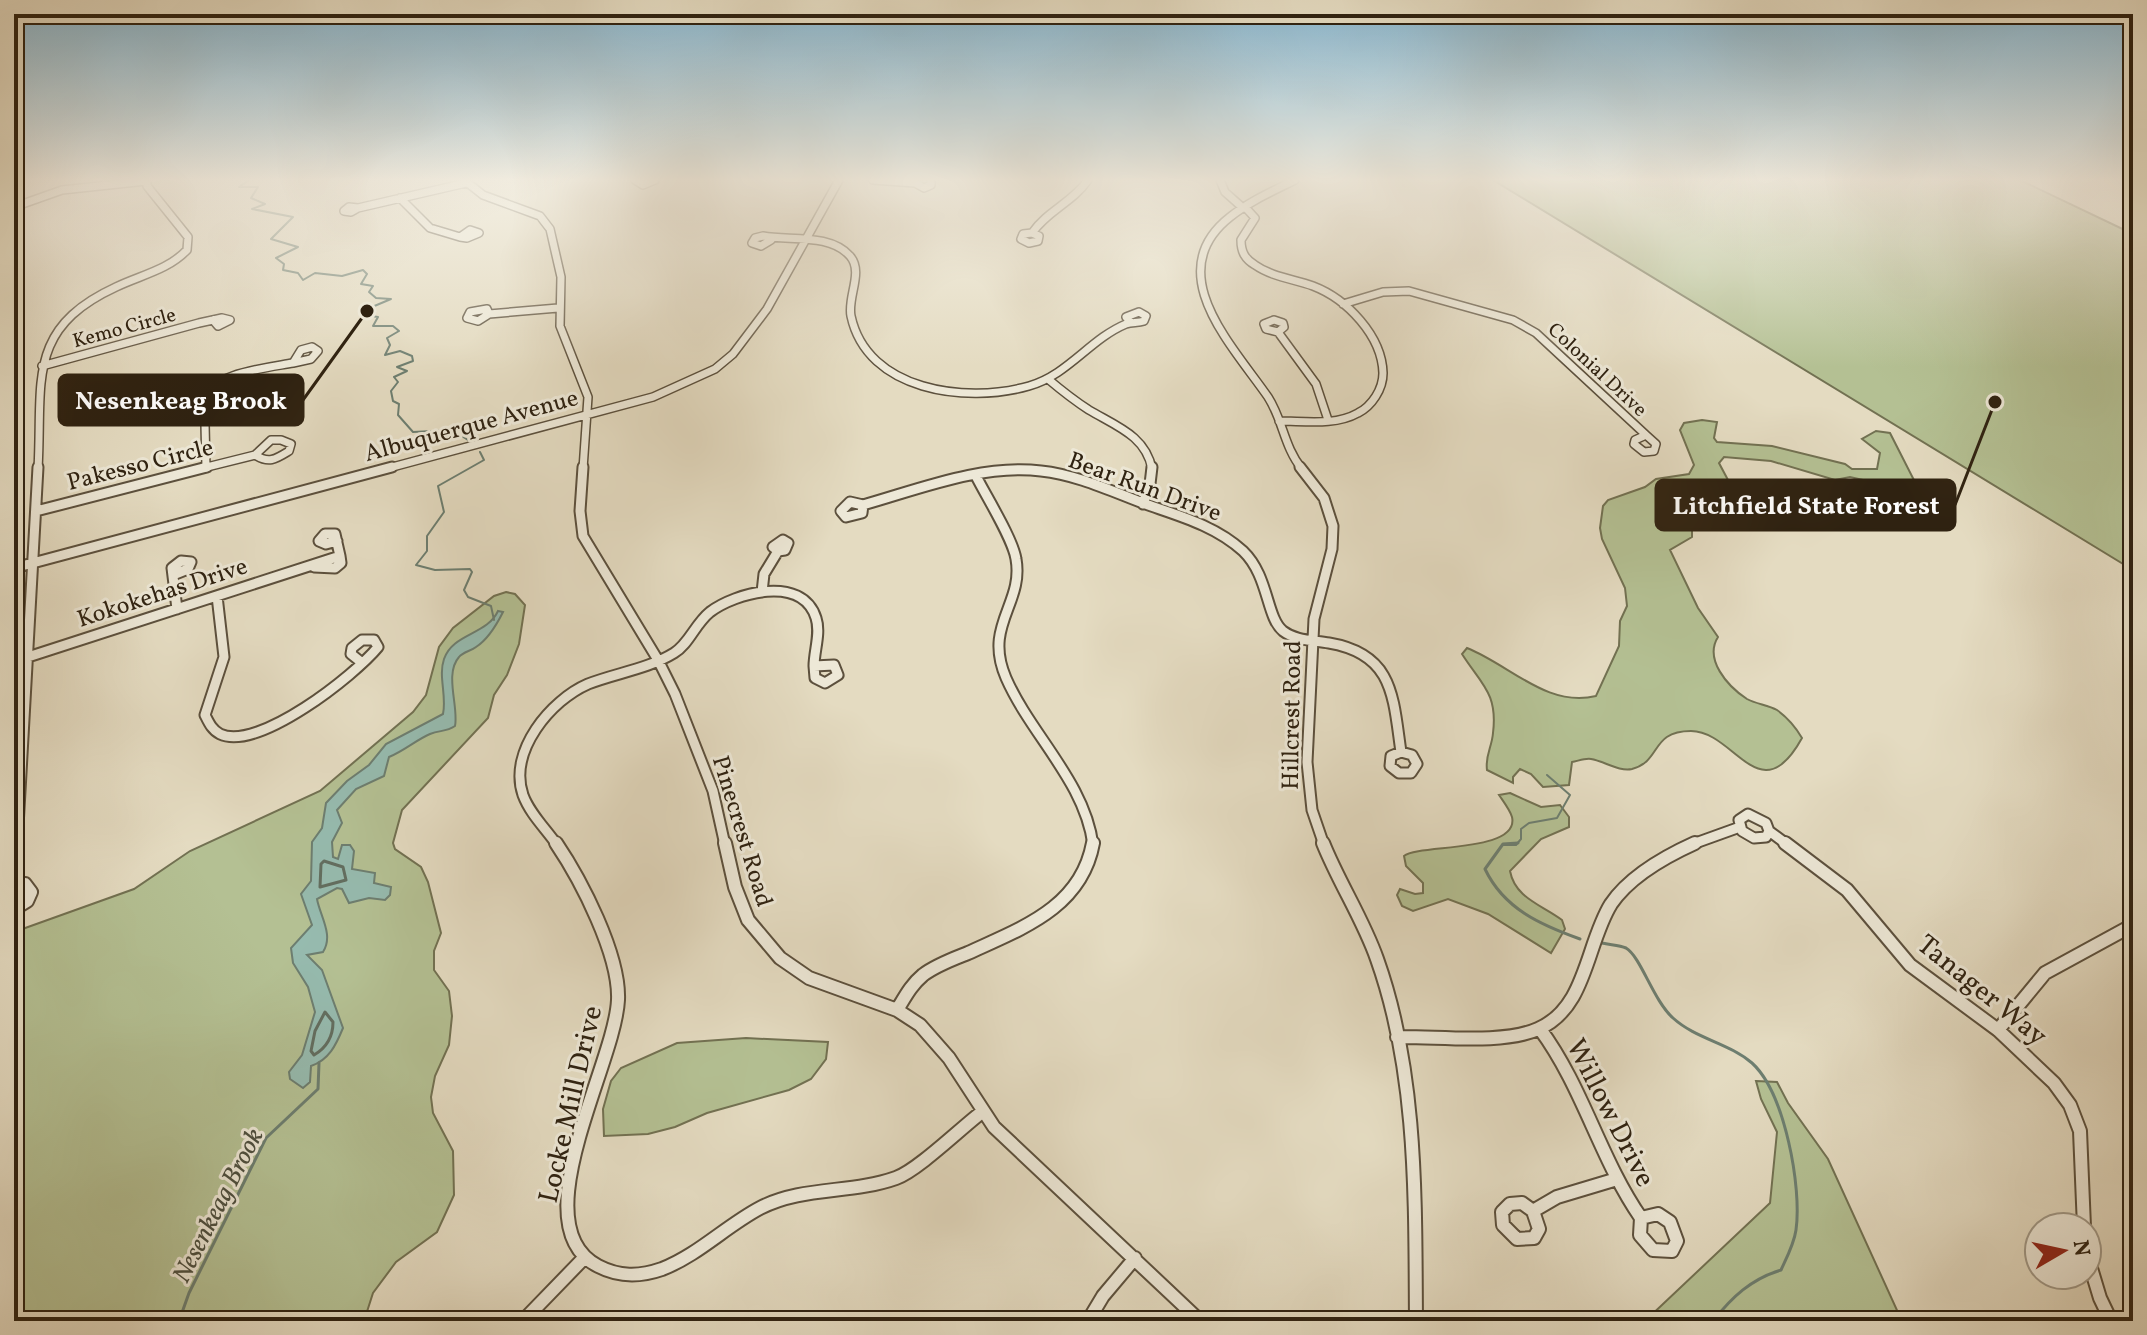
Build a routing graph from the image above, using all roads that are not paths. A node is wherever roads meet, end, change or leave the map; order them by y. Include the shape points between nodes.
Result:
1 (188, 242) edge
2 (552, 242) edge
3 (803, 242) edge
4 (815, 242) edge
5 (1208, 242) edge
6 (1240, 242) edge
7 (1343, 304) junction
8 (558, 308) junction
9 (489, 314) dead end
10 (213, 320) dead end
11 (1130, 322) dead end
12 (1278, 332) dead end
13 (293, 363) dead end
14 (42, 366) junction
15 (1048, 379) junction
16 (588, 415) junction
17 (1328, 420) junction
18 (1279, 421) junction
19 (1646, 435) dead end
20 (255, 455) dead end
21 (206, 468) junction
22 (976, 476) junction
23 (1143, 504) junction
24 (863, 505) dead end
25 (36, 511) junction
26 (337, 541) dead end
27 (778, 551) dead end
28 (33, 563) junction
29 (14, 568) edge
30 (173, 575) dead end
31 (762, 592) junction
32 (217, 596) junction
33 (177, 609) junction
34 (1312, 642) junction
35 (28, 657) junction
36 (658, 660) junction
37 (361, 662) dead end
38 (812, 666) dead end
39 (1401, 752) dead end
40 (1740, 827) junction
41 (1769, 831) junction
42 (14, 886) edge
43 (14, 909) edge
44 (2133, 925) edge
45 (897, 1010) junction
46 (1540, 1029) junction
47 (1998, 1030) junction
48 (1397, 1037) junction
49 (982, 1112) junction
50 (1617, 1179) junction
51 (1533, 1211) dead end
52 (2084, 1211) edge
53 (1641, 1218) dead end
54 (584, 1258) junction
55 (1135, 1258) junction
56 (2098, 1291) edge
57 (523, 1321) edge
58 (1088, 1321) edge
59 (1200, 1321) edge
60 (1416, 1321) edge
61 (2111, 1321) edge

1 - 14 street via 187,250 170,265 112,289 73,314 50,340
2 - 8 street, Pinecrest Road via 559,263
3 - 16 street, Albuquerque Avenue via 751,334 729,359 681,387
4 - 15 street via 851,257 855,266 850,309 856,332 874,359 899,377 968,393 1007,391
5 - 18 street, Hillcrest Road via 1198,281
6 - 7 street via 1248,260 1272,274 1316,287
7 - 17 street via 1377,345 1385,373 1366,408
7 - 19 street, Colonial Drive via 1388,291 1409,291 1513,320 1536,333
8 - 9 street
8 - 16 street, Pinecrest Road via 565,343 586,389
10 - 14 street, Kemo Circle
11 - 15 street
12 - 17 street via 1316,384
13 - 21 street via 221,380 197,395 193,404 205,424
14 - 25 street
15 - 23 street via 1142,443 1154,474
16 - 28 street, Albuquerque Avenue
16 - 36 street, Pinecrest Road via 580,511 583,536
17 - 18 street
18 - 34 street, Hillcrest Road via 1287,448 1324,497 1334,525
20 - 21 street, Pakesso Circle
21 - 25 street, Pakesso Circle
22 - 23 street, Bear Run Drive via 1050,472
22 - 24 street, Bear Run Drive
22 - 45 street via 1016,558 1015,588 1000,625 1000,661 1086,811 1093,834 1092,860 1081,883 1062,903 926,973
23 - 34 street, Bear Run Drive via 1204,525 1233,542 1259,571 1279,627
25 - 28 street
26 - 32 street, Kokokehas Drive via 340,556
27 - 31 street via 764,574
28 - 29 street, Albuquerque Avenue
28 - 35 street
30 - 33 street
31 - 36 street, Locke Mill Drive via 714,609 681,648
31 - 38 street via 791,595 813,612 818,631
32 - 33 street, Kokokehas Drive
32 - 37 street via 224,657 205,715 216,731 242,736 275,726
33 - 35 street, Kokokehas Drive
34 - 39 street, Bear Run Drive via 1355,649 1380,665 1391,690
34 - 48 street, Hillcrest Road via 1310,803 1320,836 1369,937
35 - 42 street
36 - 45 street, Pinecrest Road via 713,791 737,896 753,927 780,958 809,978
36 - 54 street, Locke Mill Drive via 557,699 539,721 520,775 528,807 561,851 617,977 615,1019 567,1201 569,1232
40 - 41 street via 1759,839
40 - 41 street via 1740,816 1753,814
40 - 46 street via 1689,845 1622,890 1599,927 1567,1004
41 - 47 street, Tanager Way via 1847,890 1910,965
42 - 43 street via 29,886 31,892
44 - 47 street via 2045,973
45 - 49 street, Pinecrest Road via 934,1039
46 - 48 street
46 - 50 street, Willow Drive via 1574,1080
47 - 52 street, Tanager Way via 2045,1071 2075,1117 2083,1147
48 - 60 street, Hillcrest Road via 1411,1128
49 - 54 street via 900,1177 779,1200 658,1271 608,1272
49 - 55 street, Pinecrest Road
50 - 51 street via 1557,1197
50 - 53 street, Willow Drive
54 - 57 street
55 - 58 street
55 - 59 street, Pinecrest Road
56 - 61 street

